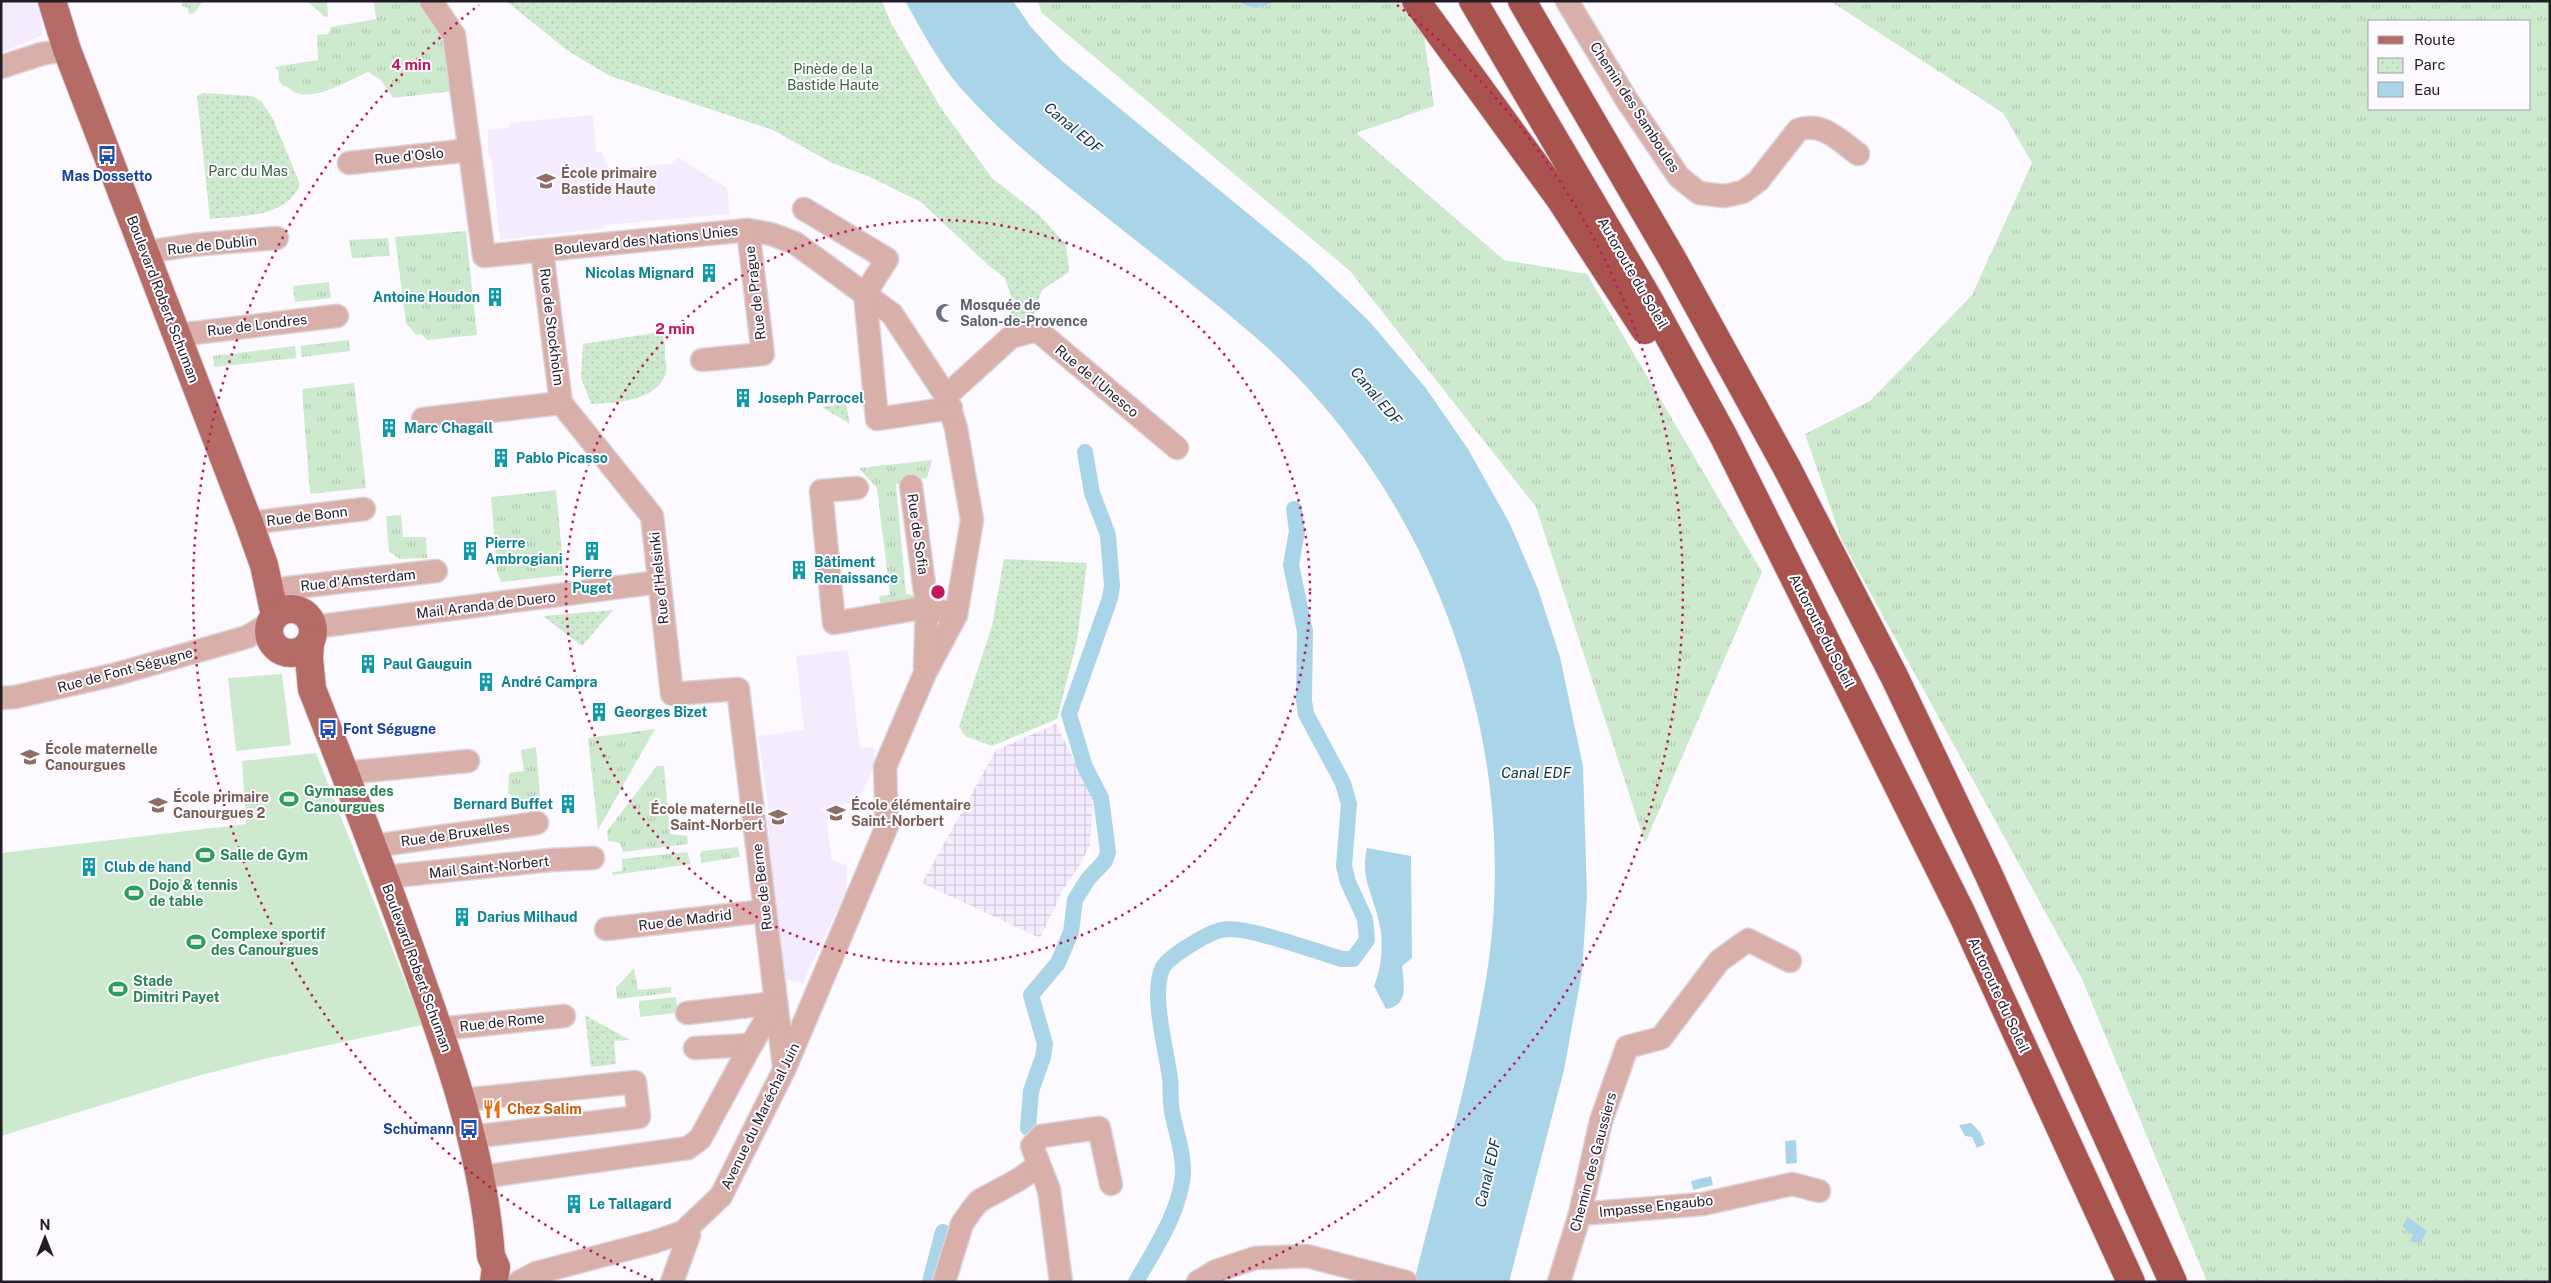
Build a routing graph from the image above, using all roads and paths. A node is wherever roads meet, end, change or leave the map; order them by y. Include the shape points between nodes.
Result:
1 (52, 1) edge
2 (65, 1) edge
3 (432, 1) edge
4 (1416, 1) edge
5 (1472, 1) edge
6 (1522, 1) edge
7 (1567, 1) edge
8 (65, 42) junction
9 (1, 67) edge
10 (470, 150) junction
11 (1858, 154) dead end
12 (348, 163) dead end
13 (804, 209) dead end
14 (748, 230) junction
15 (277, 238) dead end
16 (542, 251) junction
17 (146, 252) junction
18 (865, 294) junction
19 (337, 316) dead end
20 (177, 335) junction
21 (702, 360) dead end
22 (562, 402) junction
23 (948, 402) junction
24 (423, 419) dead end
25 (1724, 437) junction
26 (1177, 448) dead end
27 (911, 486) dead end
28 (857, 488) dead end
29 (364, 509) dead end
30 (249, 523) junction
31 (436, 571) dead end
32 (659, 582) junction
33 (927, 607) junction
34 (956, 614) junction
35 (283, 627) junction
36 (925, 673) junction
37 (672, 694) joint
38 (1, 698) edge
39 (468, 761) dead end
40 (344, 772) junction
41 (537, 823) dead end
42 (373, 846) junction
43 (877, 850) joint
44 (593, 858) dead end
45 (384, 877) junction
46 (765, 911) junction
47 (606, 929) dead end
48 (1790, 961) dead end
49 (818, 984) junction
50 (777, 1009) junction
51 (688, 1012) dead end
52 (564, 1016) dead end
53 (439, 1029) junction
54 (750, 1045) junction
55 (695, 1048) dead end
56 (784, 1068) junction
57 (462, 1100) junction
58 (471, 1137) junction
59 (1039, 1165) junction
60 (481, 1178) junction
61 (1111, 1184) dead end
62 (1819, 1191) dead end
63 (1580, 1214) junction
64 (689, 1235) dead end
65 (490, 1272) edge
66 (1348, 1274) edge
67 (528, 1277) edge
68 (672, 1282) edge
69 (944, 1282) edge
70 (1061, 1282) edge
71 (1198, 1282) edge
72 (1406, 1282) edge
73 (1559, 1282) edge
74 (2131, 1282) edge
75 (2173, 1282) edge

1 - 8 main road, Boulevard Robert Schuman
2 - 8 main road, Boulevard Robert Schuman
3 - 10 street, Boulevard des Nations Unies via 454,34
4 - 25 highway via 1560,199 1633,308 1699,426
5 - 25 highway, Autoroute du Soleil via 1648,298
6 - 75 highway via 1673,260 1787,468 1885,659 1988,873
7 - 11 street, Chemin des Samboules via 1628,102 1679,177 1699,193 1724,196 1743,192 1758,181 1798,130 1806,127 1822,128
8 - 9 street
8 - 17 main road, Boulevard Robert Schuman
10 - 12 street, Rue d'Oslo
10 - 16 street, Boulevard des Nations Unies via 484,256
13 - 18 street via 887,259
14 - 16 street, Boulevard des Nations Unies
14 - 18 street, Boulevard des Nations Unies via 795,243
14 - 21 street, Rue de Prague via 763,354
15 - 17 street, Rue de Dublin
16 - 22 street, Rue de Stockholm
17 - 20 main road, Boulevard Robert Schuman
18 - 23 street, Boulevard des Nations Unies via 892,314
18 - 23 street via 878,419
19 - 20 street, Rue de Londres
20 - 30 main road, Boulevard Robert Schuman
22 - 24 street
22 - 32 street, Rue d'Helsinki via 652,516
23 - 26 street, Rue de l'Unesco via 1011,337 1037,330
23 - 34 street, Boulevard des Nations Unies via 972,520
25 - 74 highway, Autoroute du Soleil via 1962,914
27 - 33 street, Rue de Sofia
28 - 33 street via 820,491 834,623
29 - 30 street, Rue de Bonn
30 - 35 main road, Boulevard Robert Schuman
31 - 35 street, Rue d'Amsterdam
32 - 35 street, Mail Aranda de Duero
32 - 37 street, Rue d'Helsinki
33 - 34 street
33 - 36 street, Rue de Sofia
34 - 36 street, Boulevard des Nations Unies
35 - 38 street, Rue de Font Ségugne via 114,675
35 - 40 main road, Boulevard Robert Schuman via 308,658 312,689
36 - 43 street, Boulevard des Nations Unies via 885,767 887,826
37 - 46 street, Rue de Berne via 738,688
39 - 40 street
40 - 42 main road, Boulevard Robert Schuman
41 - 42 street, Rue de Bruxelles
42 - 45 main road, Boulevard Robert Schuman
43 - 49 street, Avenue du Maréchal Juin
44 - 45 street, Mail Saint-Norbert
45 - 53 main road, Boulevard Robert Schuman
46 - 47 street, Rue de Madrid
46 - 50 street, Rue de Berne
48 - 63 street, Chemin des Gaussiers via 1748,940 1719,961 1661,1038 1627,1047 1601,1121
49 - 50 street, Avenue du Maréchal Juin via 797,1008
49 - 56 street, Avenue du Maréchal Juin
50 - 51 street
50 - 54 street
50 - 56 street, Rue de Berne
52 - 53 street, Rue de Rome
53 - 57 main road, Boulevard Robert Schuman
54 - 55 street
54 - 60 street via 700,1139 688,1148
56 - 67 street, Avenue du Maréchal Juin via 721,1196 683,1232
57 - 58 main road, Boulevard Robert Schuman
57 - 58 street via 635,1082 639,1118
58 - 60 main road, Boulevard Robert Schuman
59 - 61 street via 1032,1146 1041,1136 1099,1128
59 - 69 street via 979,1201 962,1224
59 - 70 street via 1048,1190
60 - 65 main road, Boulevard Robert Schuman
62 - 63 street, Impasse Engaubo via 1792,1184 1703,1204
63 - 73 street, Chemin des Gaussiers
64 - 68 street
65 - 67 street
66 - 71 street via 1307,1256 1255,1258 1216,1271
66 - 72 street via 1383,1276

